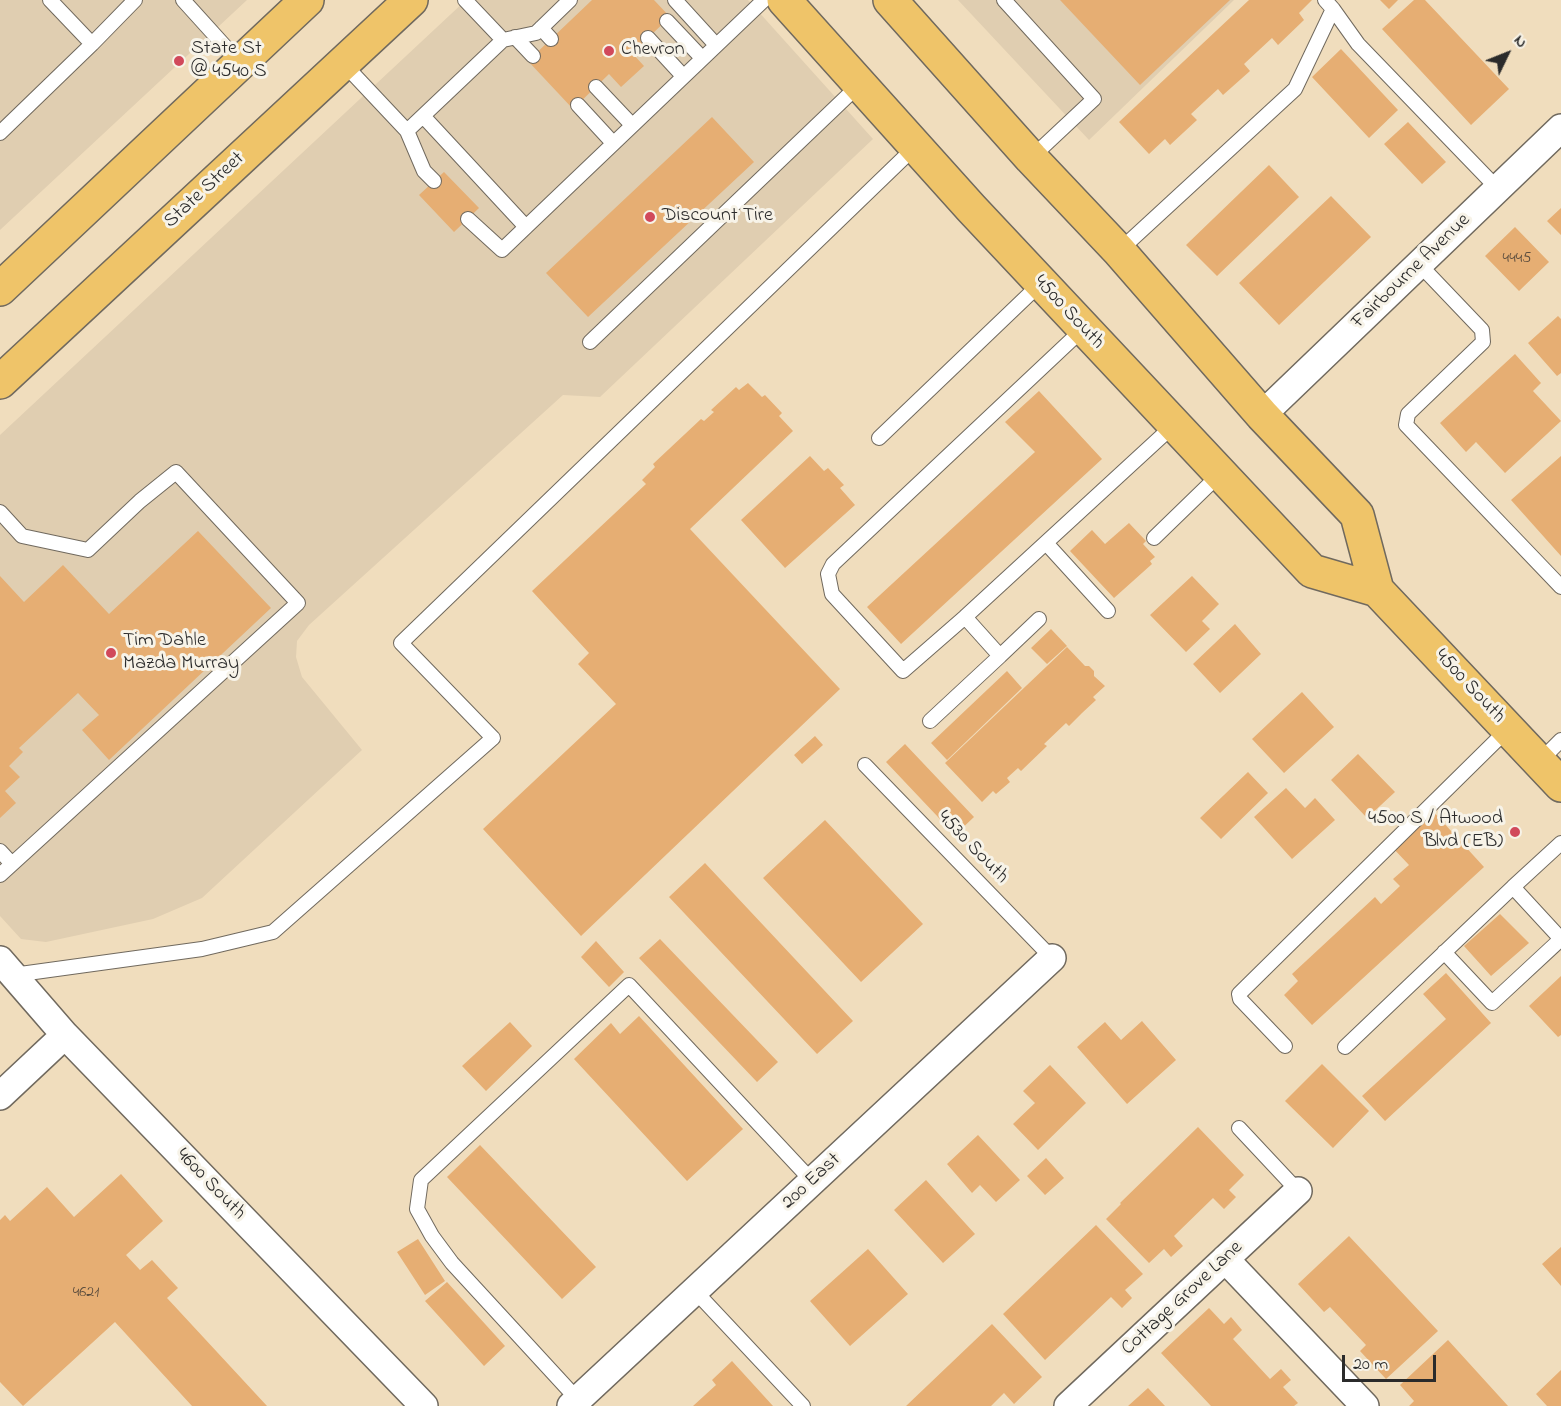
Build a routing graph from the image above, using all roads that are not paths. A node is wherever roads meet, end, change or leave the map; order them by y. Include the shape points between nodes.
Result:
1 (50, 0) edge
2 (135, 0) edge
3 (183, 0) edge
4 (307, 0) edge
5 (411, 0) edge
6 (465, 0) edge
7 (570, 0) edge
8 (675, 0) edge
9 (764, 0) edge
10 (784, 0) edge
11 (890, 0) edge
12 (1004, 0) edge
13 (1329, 5) edge
14 (667, 21) dead end
15 (541, 28) junction
16 (509, 38) junction
17 (648, 38) dead end
18 (551, 39) dead end
19 (92, 44) junction
20 (716, 45) junction
21 (533, 56) dead end
22 (702, 58) junction
23 (240, 63) junction
24 (343, 63) junction
25 (683, 76) junction
26 (860, 84) junction
27 (597, 87) dead end
28 (578, 105) dead end
29 (423, 116) junction
30 (632, 125) junction
31 (1561, 128) edge
32 (407, 131) junction
33 (0, 133) edge
34 (613, 143) junction
35 (916, 147) junction
36 (1031, 158) junction
37 (434, 182) dead end
38 (1498, 189) junction
39 (468, 219) dead end
40 (526, 227) junction
41 (1119, 251) junction
42 (1419, 264) junction
43 (1041, 283) junction
44 (0, 289) edge
45 (1083, 329) junction
46 (590, 342) dead end
47 (0, 382) edge
48 (1262, 415) junction
49 (1175, 424) junction
50 (879, 438) dead end
51 (1221, 473) junction
52 (0, 512) edge
53 (1154, 538) dead end
54 (1046, 543) junction
55 (1561, 587) edge
56 (1377, 590) junction
57 (1108, 611) dead end
58 (965, 617) junction
59 (1039, 618) dead end
60 (1000, 656) junction
61 (930, 721) dead end
62 (1508, 729) junction
63 (1554, 762) edge
64 (865, 765) dead end
65 (1561, 843) edge
66 (0, 851) edge
67 (12, 864) junction
68 (0, 875) edge
69 (1513, 887) junction
70 (1561, 939) edge
71 (1444, 952) junction
72 (1052, 958) joint
73 (6, 968) edge
74 (65, 1035) junction
75 (1285, 1046) dead end
76 (1345, 1047) dead end
77 (0, 1096) edge
78 (1239, 1128) dead end
79 (812, 1181) junction
80 (1298, 1191) joint
81 (1225, 1259) junction
82 (695, 1291) junction
83 (575, 1403) edge
84 (424, 1406) edge
85 (803, 1406) edge
86 (1068, 1406) edge
87 (1365, 1406) edge

1 - 19 lane
2 - 19 lane
3 - 23 lane
4 - 23 main road
5 - 24 main road, State Street
6 - 16 lane
7 - 15 lane
8 - 20 lane
9 - 20 lane
10 - 26 main road, 4500 South
11 - 36 main road, 4500 South
12 - 36 lane via 1094,99
13 - 38 lane via 1358,44
13 - 41 lane via 1295,89
14 - 22 lane
15 - 16 lane via 536,33
15 - 18 lane
16 - 21 lane
16 - 29 lane
17 - 25 lane
19 - 33 lane
20 - 22 lane
22 - 25 lane
23 - 44 main road
24 - 32 lane
24 - 47 main road, State Street
25 - 30 lane
26 - 35 main road, 4500 South
26 - 46 lane
27 - 30 lane
28 - 34 lane
29 - 32 lane
29 - 40 lane
30 - 34 lane
31 - 38 street, Fairbourne Avenue
32 - 37 lane via 424,171
34 - 40 lane
35 - 43 main road, 4500 South
35 - 73 lane via 401,643 493,738 273,932 202,950
36 - 41 main road, 4500 South
38 - 42 street, Fairbourne Avenue
39 - 40 lane via 502,250
41 - 48 main road, 4500 South
42 - 48 street, Fairbourne Avenue
42 - 55 lane via 1482,330 1483,342 1408,414 1406,425
43 - 45 main road, 4500 South
43 - 50 lane
45 - 49 main road, 4500 South
45 - 58 lane via 833,564 828,574 832,594 903,671
48 - 56 main road, 4500 South via 1357,515
49 - 51 main road, 4500 South
49 - 54 lane
51 - 53 lane
51 - 56 main road, 4500 South via 1312,571
52 - 67 lane via 22,536 88,550 176,472 298,603
54 - 57 lane
54 - 58 lane
56 - 62 main road, 4500 South
58 - 60 lane
59 - 60 lane
60 - 61 lane
62 - 63 main road, 4500 South
62 - 75 lane via 1239,994
64 - 72 lane, 4530 South
65 - 69 lane
66 - 67 lane
67 - 68 lane
69 - 70 lane
69 - 71 lane
70 - 71 lane via 1492,1003
71 - 76 lane
72 - 79 street, 200 East
73 - 74 street, 4600 South
74 - 77 street
74 - 84 street, 4600 South
78 - 80 lane
79 - 82 street, 200 East
79 - 83 lane via 629,985 620,993 421,1180 418,1195 417,1209 452,1263
80 - 81 street, Cottage Grove Lane
81 - 86 street, Cottage Grove Lane
81 - 87 street
82 - 83 street, 200 East
82 - 85 lane

